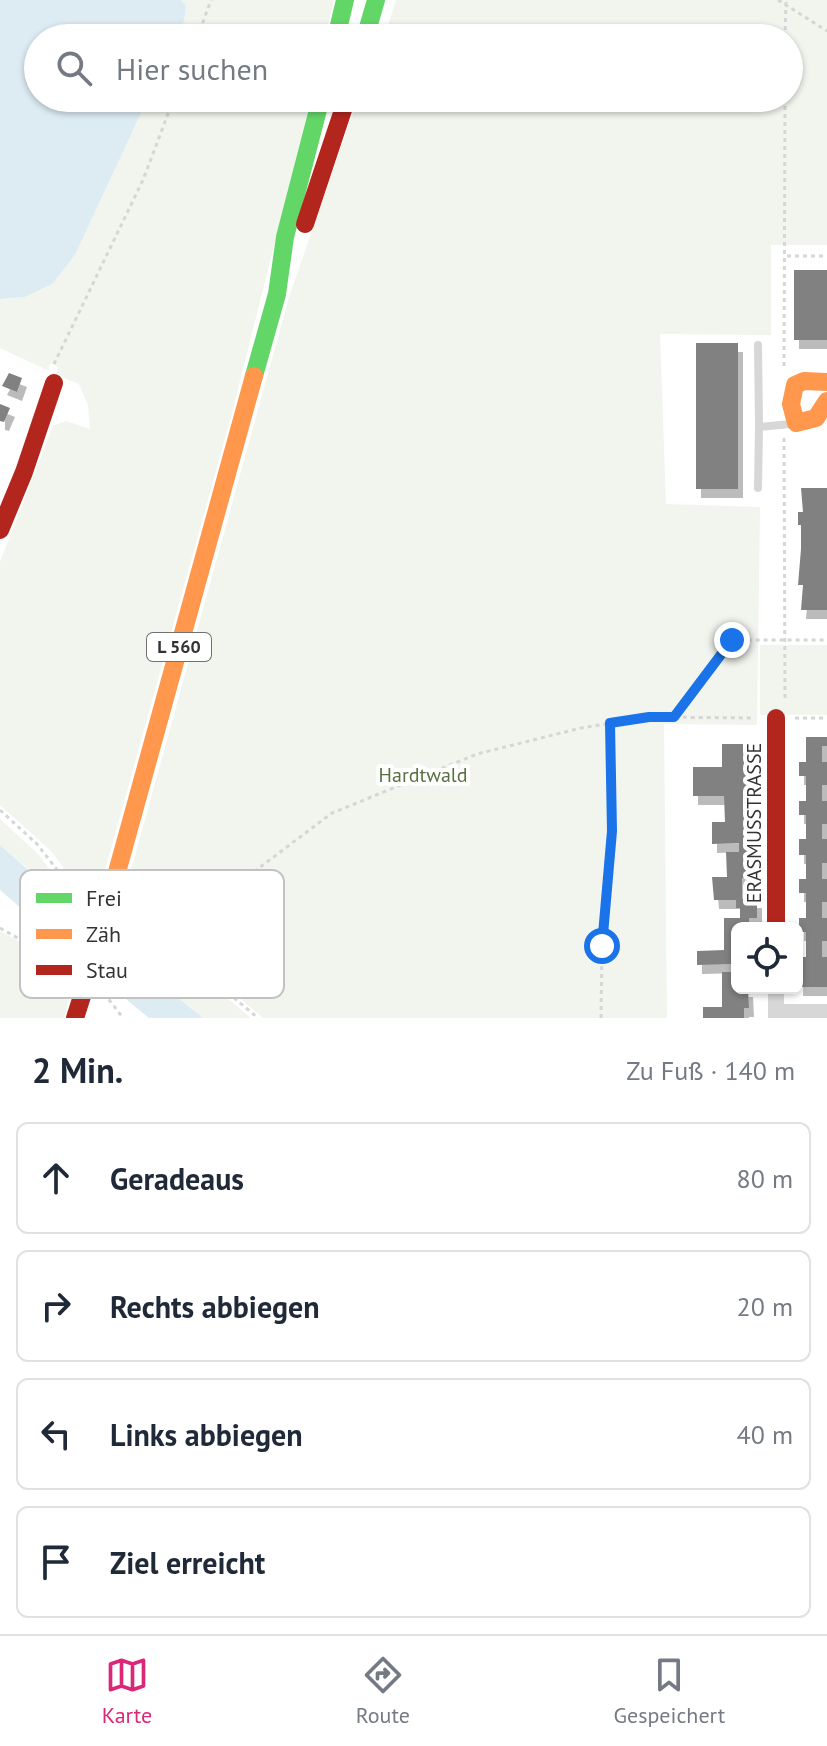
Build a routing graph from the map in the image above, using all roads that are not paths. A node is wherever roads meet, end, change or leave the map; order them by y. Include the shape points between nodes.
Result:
1 (345, 0) edge
2 (376, 0) edge
3 (339, 24) edge
4 (369, 24) edge
5 (317, 112) edge
6 (342, 112) edge
7 (277, 294) junction
8 (758, 345) dead end
9 (54, 374) road end
10 (827, 382) edge
11 (827, 401) edge
12 (790, 425) junction
13 (759, 427) junction
14 (758, 488) dead end
15 (5, 502) edge
16 (0, 530) edge
17 (782, 713) road end
18 (118, 870) edge
19 (776, 922) edge
20 (776, 994) edge
21 (81, 998) edge
22 (827, 1012) edge
23 (776, 1015) edge
24 (75, 1018) edge

1 - 3 main road
2 - 4 main road
5 - 7 main road, L 560 via 285,237
6 - 7 main road, L 560
7 - 18 main road, L 560, bridge
8 - 13 lane
9 - 15 main road
10 - 12 main road via 795,385
11 - 12 main road via 813,421
12 - 13 lane
13 - 14 lane
15 - 16 main road
17 - 19 main road, ERASMUSSTRASSE
20 - 23 street
21 - 24 main road, L 560, bridge
22 - 23 street

